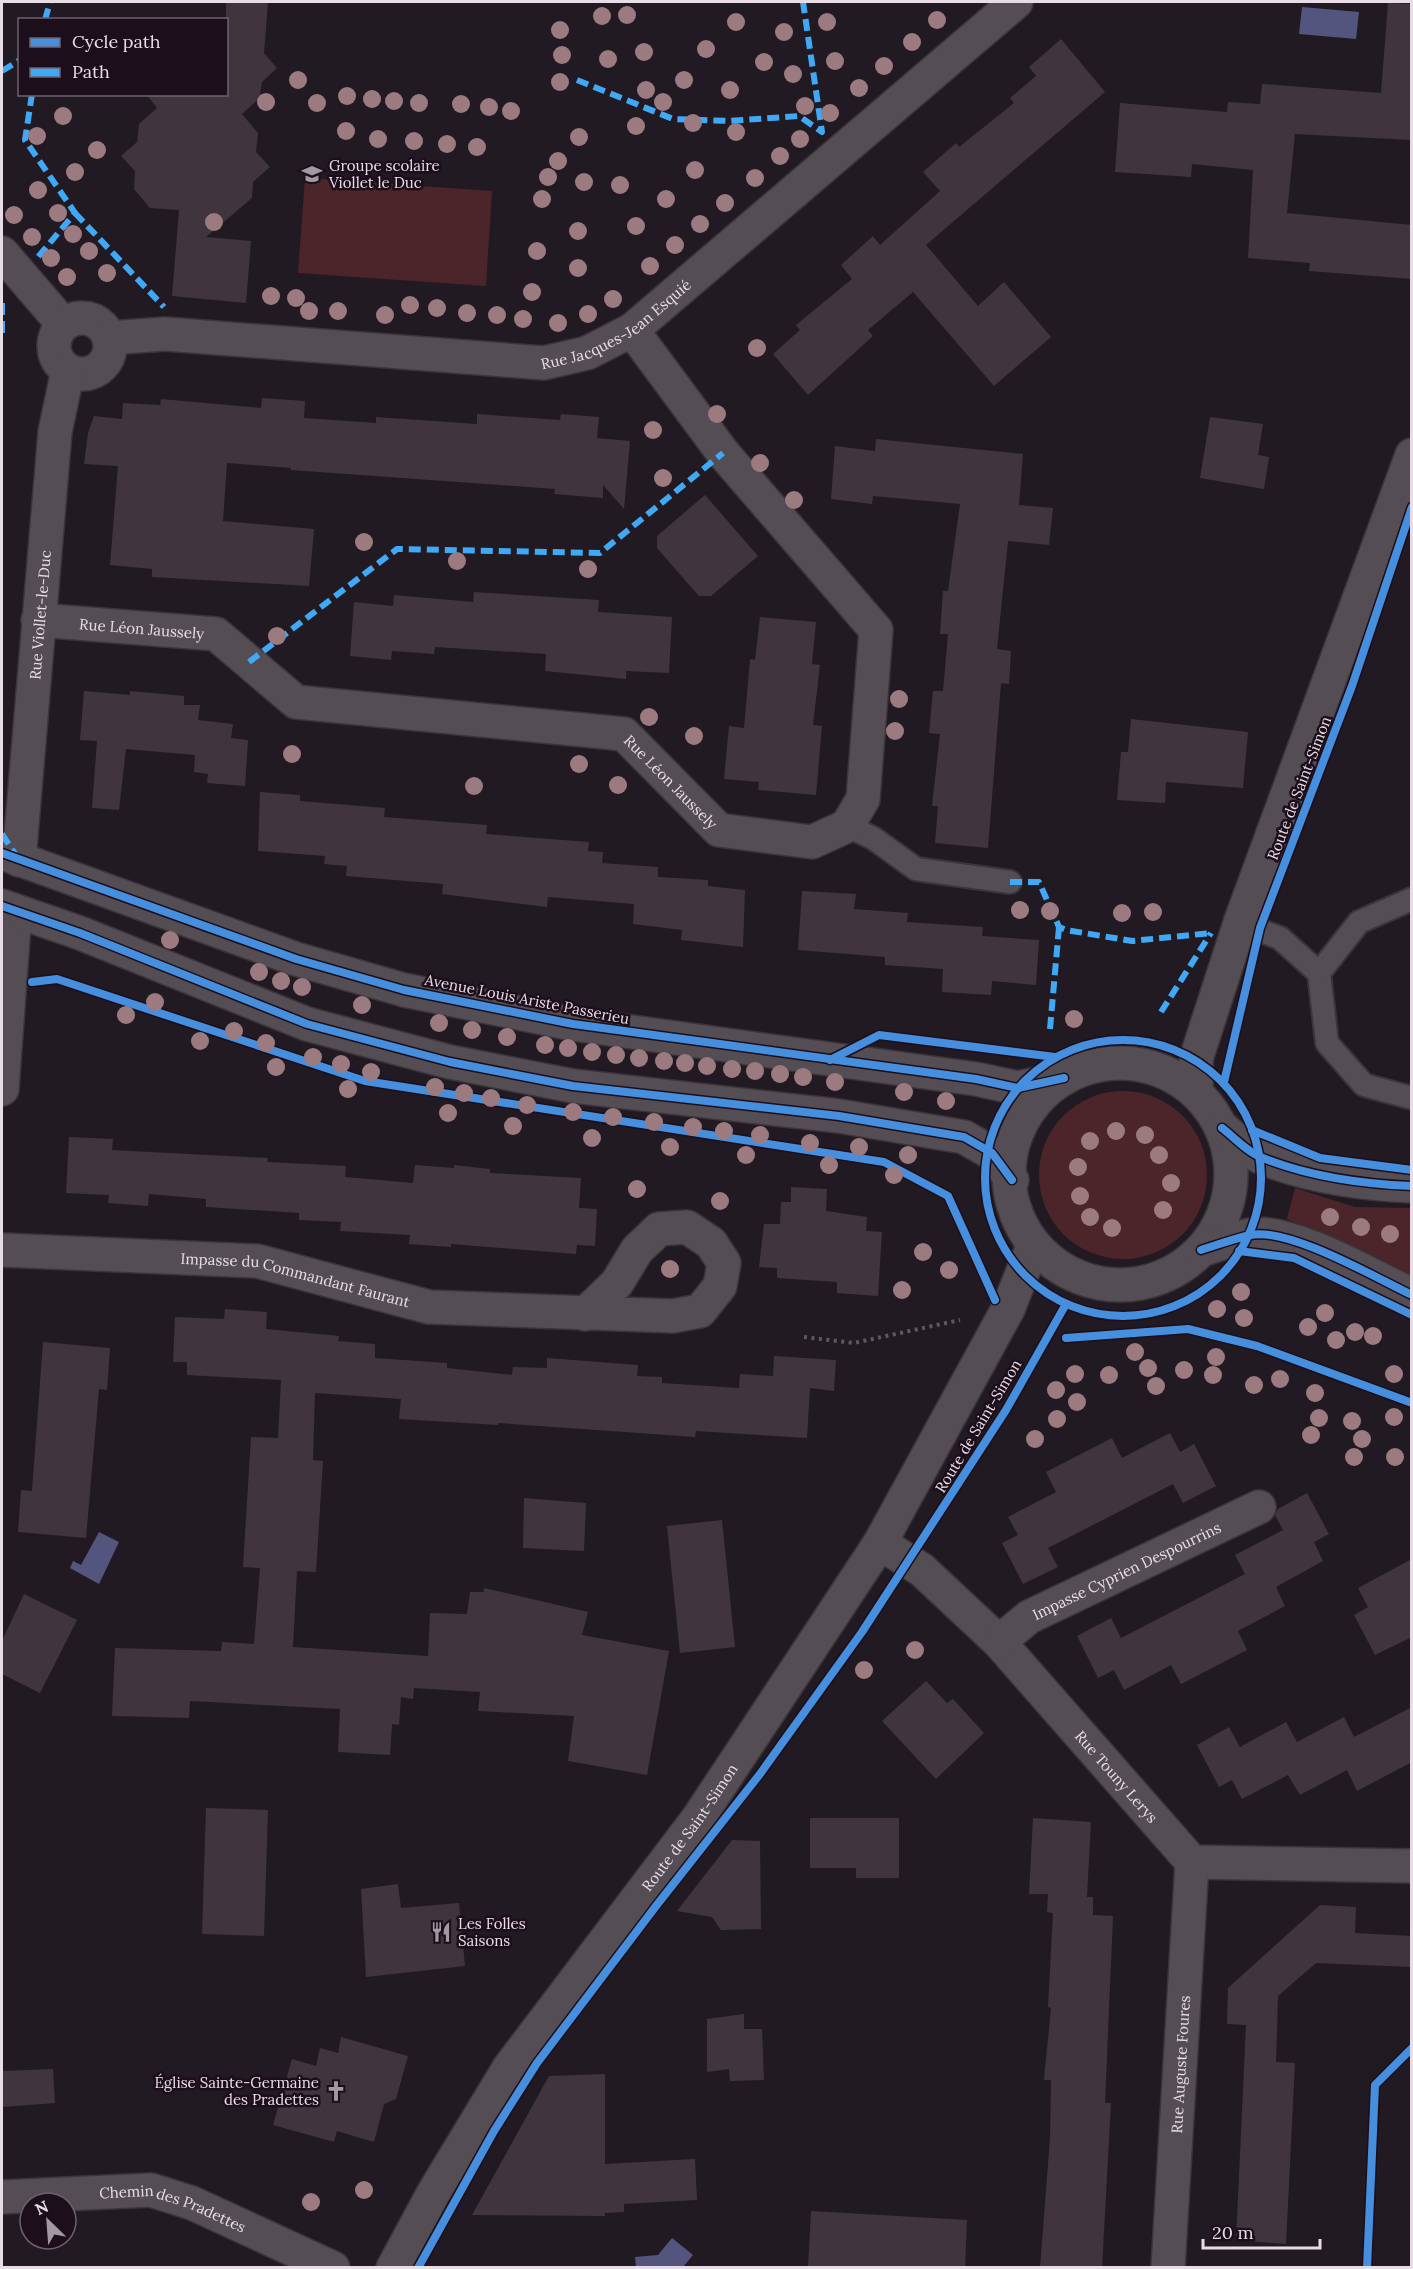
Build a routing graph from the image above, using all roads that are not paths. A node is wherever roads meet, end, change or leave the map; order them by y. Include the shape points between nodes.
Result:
1 (1016, 2) edge
2 (2, 254) edge
3 (63, 324) junction
4 (632, 330) junction
5 (109, 338) junction
6 (68, 370) junction
7 (1412, 455) edge
8 (38, 620) junction
9 (846, 826) junction
10 (10, 856) edge
11 (1010, 882) dead end
12 (1412, 899) edge
13 (8, 909) edge
14 (1240, 922) junction
15 (1319, 973) junction
16 (1064, 1078) junction
17 (2, 1089) edge
18 (1196, 1092) junction
19 (1412, 1098) edge
20 (1222, 1128) junction
21 (1012, 1180) junction
22 (1412, 1186) edge
23 (1033, 1246) junction
24 (2, 1250) edge
25 (1201, 1250) junction
26 (1412, 1295) edge
27 (585, 1314) dead end
28 (1258, 1507) dead end
29 (880, 1543) junction
30 (999, 1642) junction
31 (1192, 1862) junction
32 (1412, 1866) edge
33 (2, 2197) edge
34 (333, 2268) edge
35 (393, 2268) edge
36 (1168, 2268) edge

1 - 4 street, Rue Jacques-Jean Esquié
2 - 3 street
3 - 5 street via 76,318 90,318 102,325
3 - 6 street via 53,349
4 - 5 street, Rue Jacques-Jean Esquié via 587,353 544,363 165,334
4 - 9 street via 723,453 876,630 863,799
5 - 6 street via 108,358 99,368 88,374
6 - 8 street, Rue Viollet-le-Duc via 55,432
7 - 14 street, Route de Saint-Simon
8 - 9 street, Rue Léon Jaussely via 216,634 296,702 624,734 719,830 812,842
8 - 10 street, Rue Viollet-le-Duc
9 - 11 lane via 873,838 916,869
10 - 13 street, Rue Viollet-le-Duc
10 - 16 street, Avenue Louis Ariste Passerieu via 296,959 405,990 573,1024 1018,1088
12 - 15 lane via 1359,922
13 - 17 street, Rue Viollet-le-Duc
13 - 21 street via 80,933 307,1024 373,1042 573,1086 838,1116 963,1137 992,1153
14 - 15 lane via 1280,938
14 - 18 street, Route de Saint-Simon via 1196,1059
15 - 19 lane via 1328,1043 1364,1085
16 - 18 street via 1107,1063 1130,1063 1169,1074
16 - 21 street via 1041,1095 1024,1118 1013,1144
18 - 20 street
20 - 22 street via 1261,1158 1307,1171
20 - 25 street via 1230,1153 1232,1179 1227,1205
21 - 23 street via 1014,1209
23 - 25 street via 1086,1282 1133,1285 1170,1274
23 - 29 street, Route de Saint-Simon via 1008,1309
24 - 27 street, Impasse du Commandant Faurant via 257,1261 429,1308
25 - 26 street via 1250,1235 1270,1235 1298,1241
28 - 30 street, Impasse Cyprien Despourrins via 1029,1617
29 - 30 street, Rue Touny Lerys via 922,1570
29 - 35 street, Route de Saint-Simon via 699,1818 509,2068
30 - 31 street, Rue Touny Lerys
31 - 32 street
31 - 36 street, Rue Auguste Foures
33 - 34 street, Chemin des Pradettes via 151,2190 192,2203

